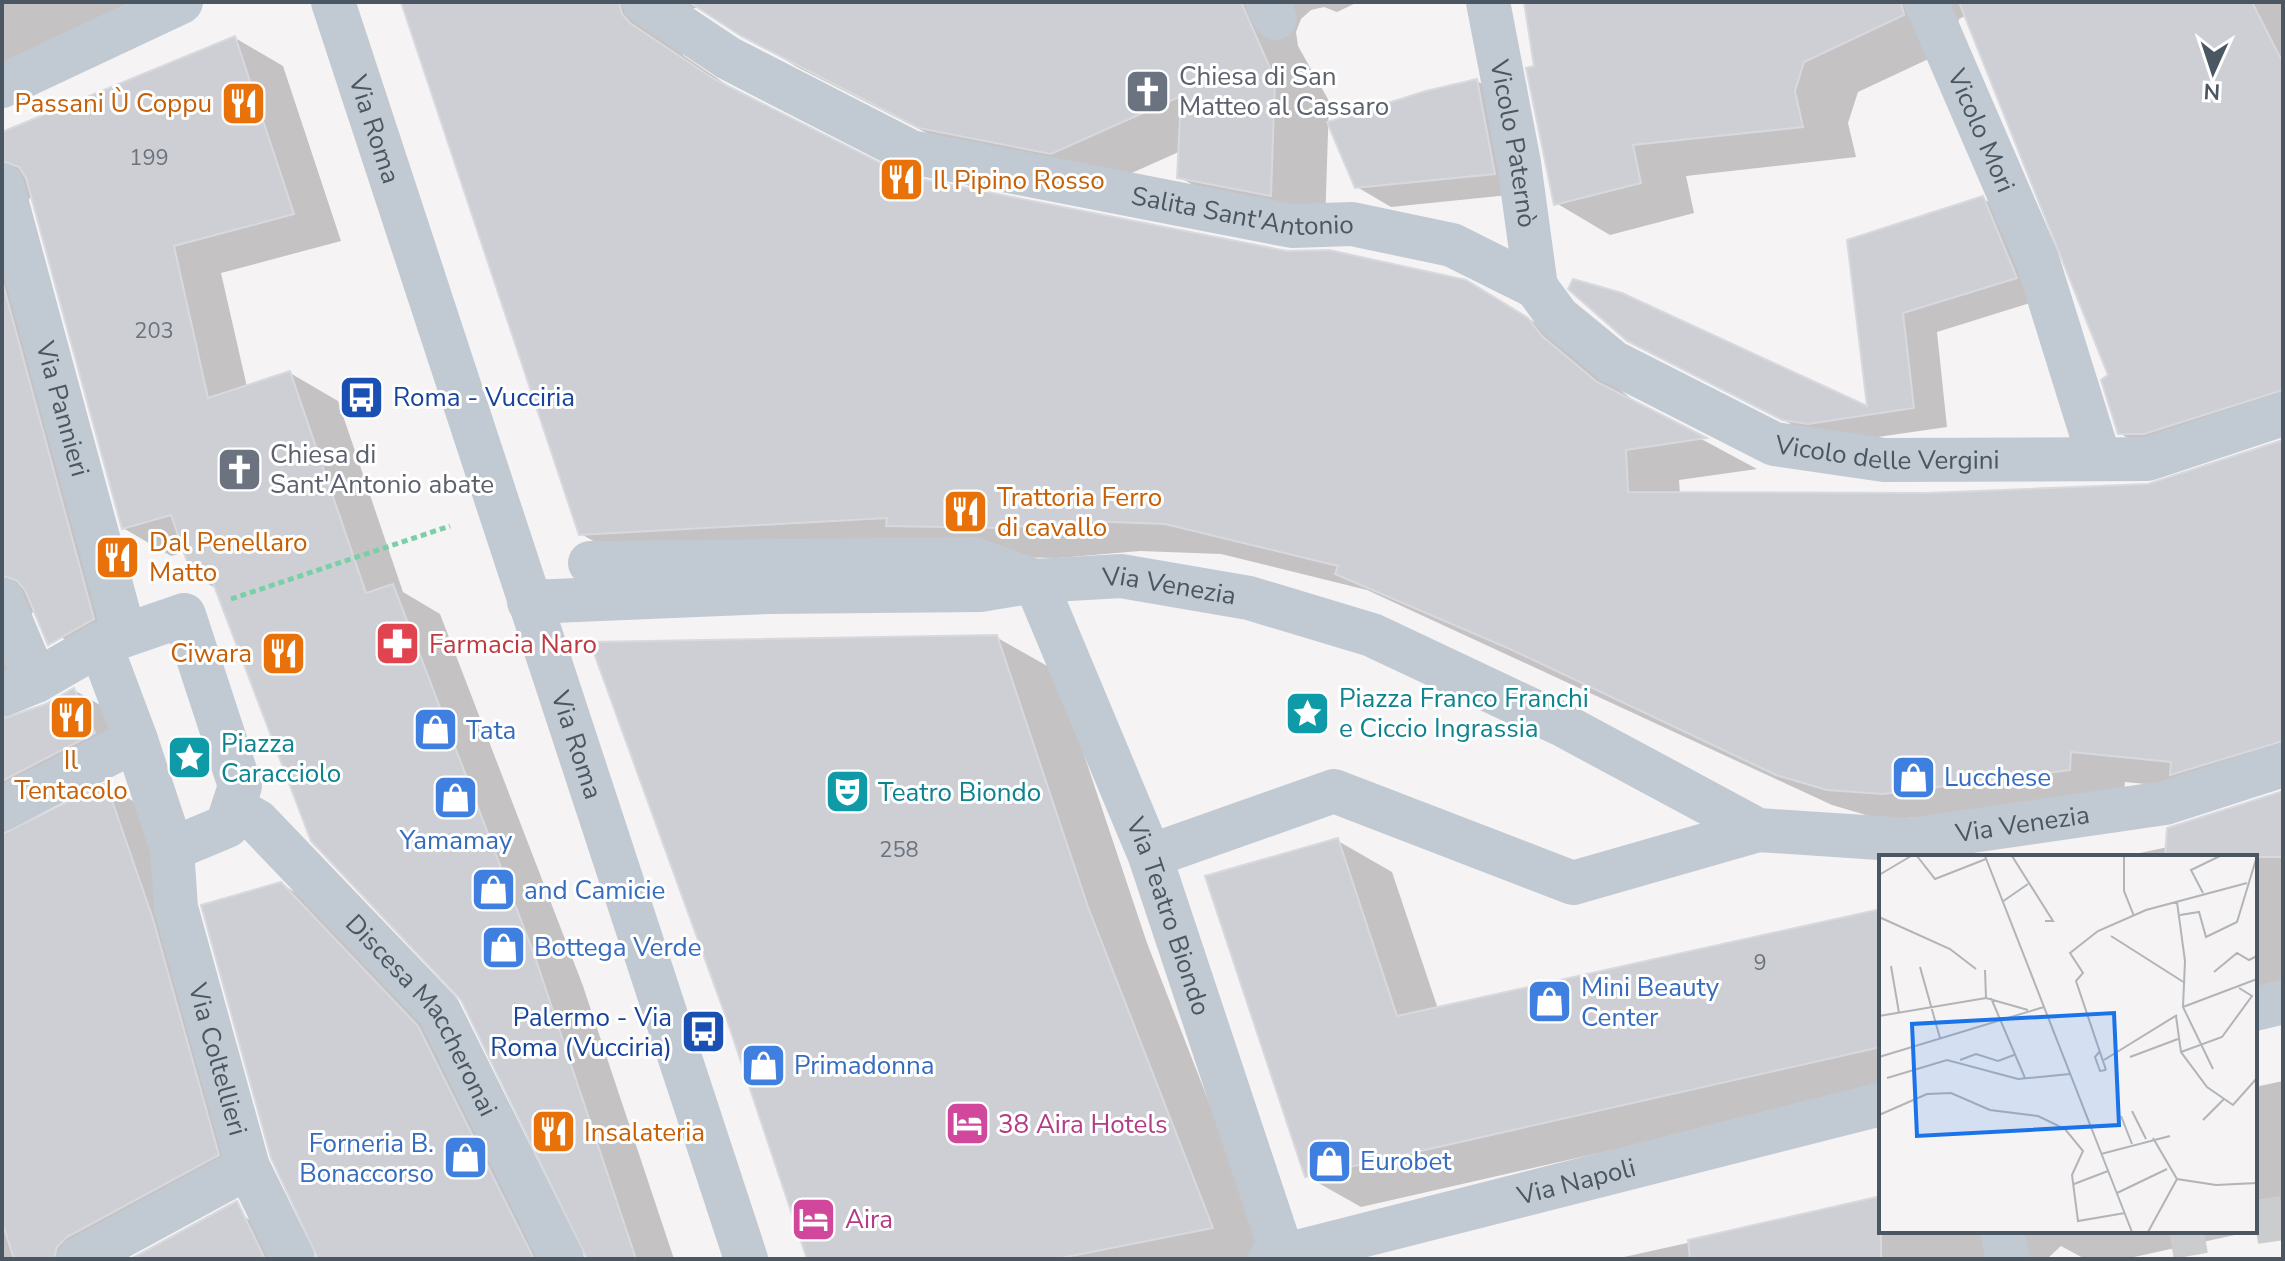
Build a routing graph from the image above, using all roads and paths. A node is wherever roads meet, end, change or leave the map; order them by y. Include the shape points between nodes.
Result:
1 (181, 2) edge
2 (333, 2) edge
3 (644, 2) edge
4 (1488, 2) edge
5 (1926, 2) edge
6 (2, 86) edge
7 (2, 185) edge
8 (1536, 287) junction
9 (2283, 414) edge
10 (2099, 458) junction
11 (500, 510) junction
12 (590, 563) dead end
13 (1035, 581) junction
14 (2, 600) edge
15 (529, 602) junction
16 (184, 615) junction
17 (112, 639) junction
18 (19, 688) edge
19 (136, 740) junction
20 (2283, 765) edge
21 (233, 808) junction
22 (2, 809) edge
23 (1758, 830) junction
24 (172, 849) junction
25 (1150, 856) junction
26 (2283, 1002) edge
27 (2257, 1008) edge
28 (1879, 1105) edge
29 (248, 1167) junction
30 (2002, 1233) edge
31 (1279, 1258) edge
32 (79, 1259) edge
33 (293, 1259) edge
34 (562, 1259) edge
35 (746, 1259) edge
36 (2008, 1259) edge

1 - 6 street
2 - 11 street, Via Roma
3 - 8 street, Salita Sant'Antonio via 728,58 911,152 1292,226 1352,224 1452,245
4 - 8 street, Vicolo Paternò
5 - 10 street, Vicolo Mori via 2037,259
7 - 17 street, Via Pannieri
8 - 10 street, Vicolo delle Vergini via 1558,317 1613,362 1774,444 1884,460
9 - 10 street, Vicolo delle Vergini via 2148,459
11 - 15 street, Via Roma
11 - 16 path
12 - 13 street via 973,559
13 - 15 street, Via Venezia via 980,590
13 - 23 street, Via Venezia via 1121,576 1249,598 1372,635 1561,724
13 - 25 street, Via Teatro Biondo
14 - 18 street
15 - 35 street, Via Roma
16 - 17 street
16 - 21 street via 240,786
17 - 18 street
17 - 19 street
19 - 22 street
19 - 24 street
20 - 23 street, Via Venezia via 2165,803 1909,840
21 - 24 street via 227,826
21 - 34 street, Discesa Maccheronai via 257,821 439,1011
23 - 25 street, Via Venezia via 1573,883 1334,791
24 - 29 street, Via Coltellieri via 176,908
25 - 31 street, Via Teatro Biondo
26 - 27 street
28 - 31 street, Via Napoli
29 - 32 street
29 - 33 street, Via Coltellieri
30 - 36 street

